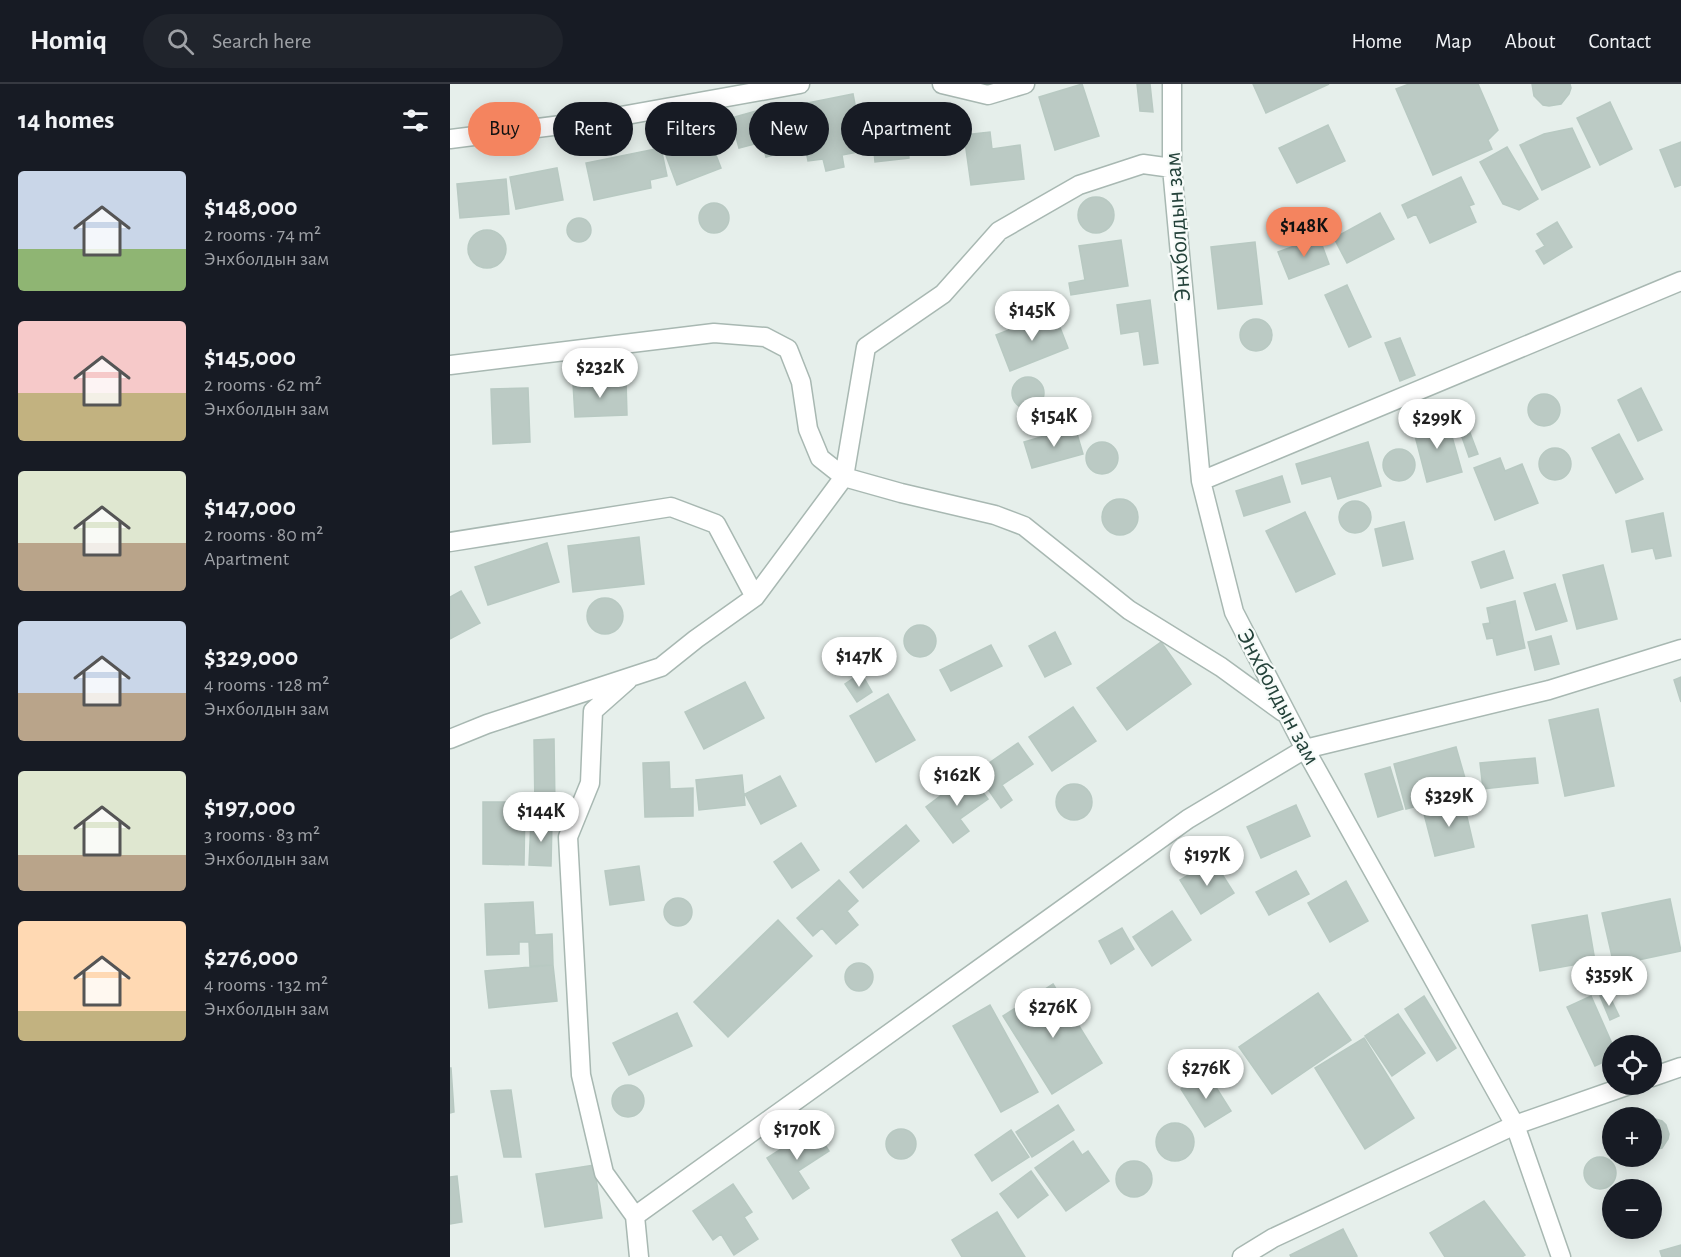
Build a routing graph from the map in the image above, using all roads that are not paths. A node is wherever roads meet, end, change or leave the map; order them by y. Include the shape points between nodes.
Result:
1 (800, 84) edge
2 (942, 84) edge
3 (1025, 84) edge
4 (1172, 84) edge
5 (450, 139) edge
6 (1172, 168) junction
7 (1681, 281) edge
8 (450, 365) edge
9 (844, 477) junction
10 (1201, 481) junction
11 (450, 542) edge
12 (755, 597) junction
13 (1681, 649) edge
14 (632, 676) junction
15 (1287, 715) junction
16 (450, 740) edge
17 (1305, 749) junction
18 (1681, 1067) edge
19 (1662, 1074) edge
20 (1602, 1095) edge
21 (1515, 1125) junction
22 (635, 1216) junction
23 (639, 1257) edge
24 (1242, 1257) edge
25 (1561, 1257) edge

1 - 5 street via 593,121
2 - 3 street via 988,95
4 - 6 street, Энхболдын зам
6 - 9 street via 1143,164 1079,185 999,231 943,294 866,347
6 - 10 street, Энхболдын зам
7 - 10 street
8 - 9 street via 714,333 765,337 788,349 801,382 808,429 820,458
9 - 12 street
9 - 15 street via 1024,526 1129,610 1221,666
10 - 15 street, Энхболдын зам via 1234,612
11 - 12 street via 671,507 716,524
12 - 14 street via 661,667
13 - 17 street via 1550,690
14 - 16 street via 486,724
14 - 22 street via 593,711 590,783 568,837 581,1075 604,1173
15 - 17 street, Энхболдын зам
17 - 21 street, Энхболдын зам
17 - 22 street via 1188,819
18 - 19 street
20 - 21 street
21 - 24 street via 1273,1238
21 - 25 street, Энхболдын зам
22 - 23 street

